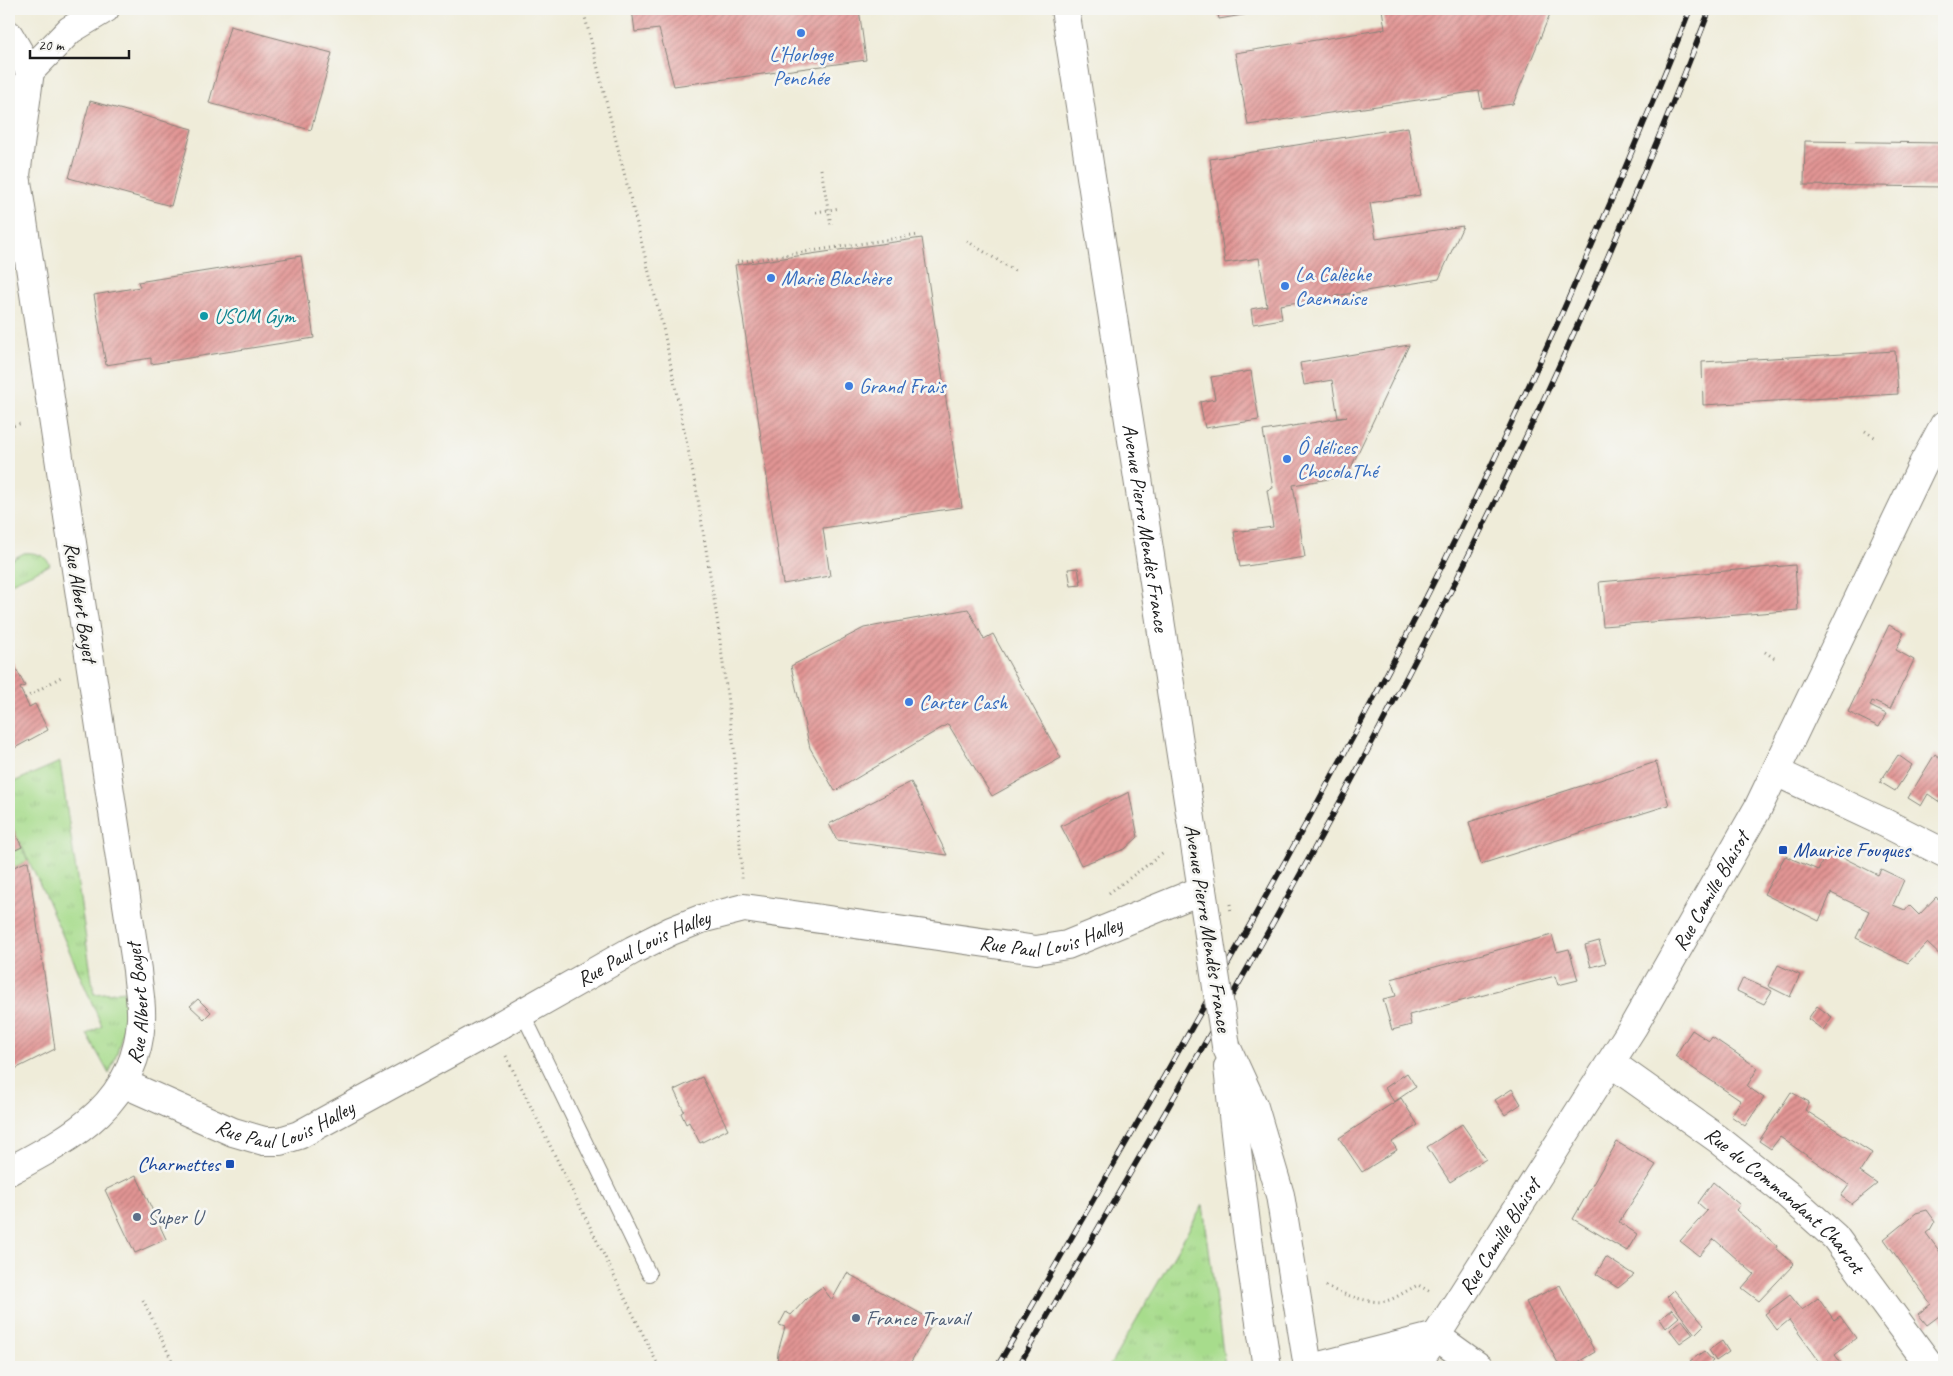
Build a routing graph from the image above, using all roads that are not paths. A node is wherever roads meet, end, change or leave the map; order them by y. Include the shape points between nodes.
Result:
1 (105, 9) edge
2 (1065, 9) edge
3 (9, 35) edge
4 (30, 71) junction
5 (13, 177) edge
6 (1944, 424) edge
7 (1776, 772) junction
8 (1944, 853) edge
9 (1202, 890) junction
10 (522, 1012) junction
11 (1226, 1046) junction
12 (1611, 1063) junction
13 (123, 1084) junction
14 (9, 1171) edge
15 (649, 1274) dead end
16 (1436, 1336) junction
17 (1267, 1367) edge
18 (1308, 1367) edge
19 (1315, 1367) edge
20 (1402, 1367) edge
21 (1479, 1367) edge
22 (1931, 1367) edge

1 - 4 street via 70,30
2 - 9 street, Avenue Pierre Mendès France
3 - 4 street
4 - 5 street, Rue Albert Bayet
5 - 13 street, Rue Albert Bayet via 137,970 141,1019 135,1058
6 - 7 street, Rue Camille Blaisot
7 - 8 street
7 - 12 street, Rue Camille Blaisot
9 - 10 street, Rue Paul Louis Halley via 1067,945 1036,950 744,908 671,931
9 - 11 street, Avenue Pierre Mendès France, bridge
10 - 13 street, Rue Paul Louis Halley via 299,1135 280,1140 264,1141 233,1132
10 - 15 lane
11 - 17 street, Avenue Pierre Mendès France via 1256,1304
11 - 18 street, Avenue Pierre Mendès France via 1254,1106 1280,1195
12 - 16 street, Rue Camille Blaisot
12 - 22 street, Rue du Commandant Charcot via 1718,1138 1835,1237
13 - 14 street, Rue Albert Bayet via 93,1120 56,1146
16 - 19 street
16 - 20 street, Rue Camille Blaisot via 1425,1352
16 - 21 street

